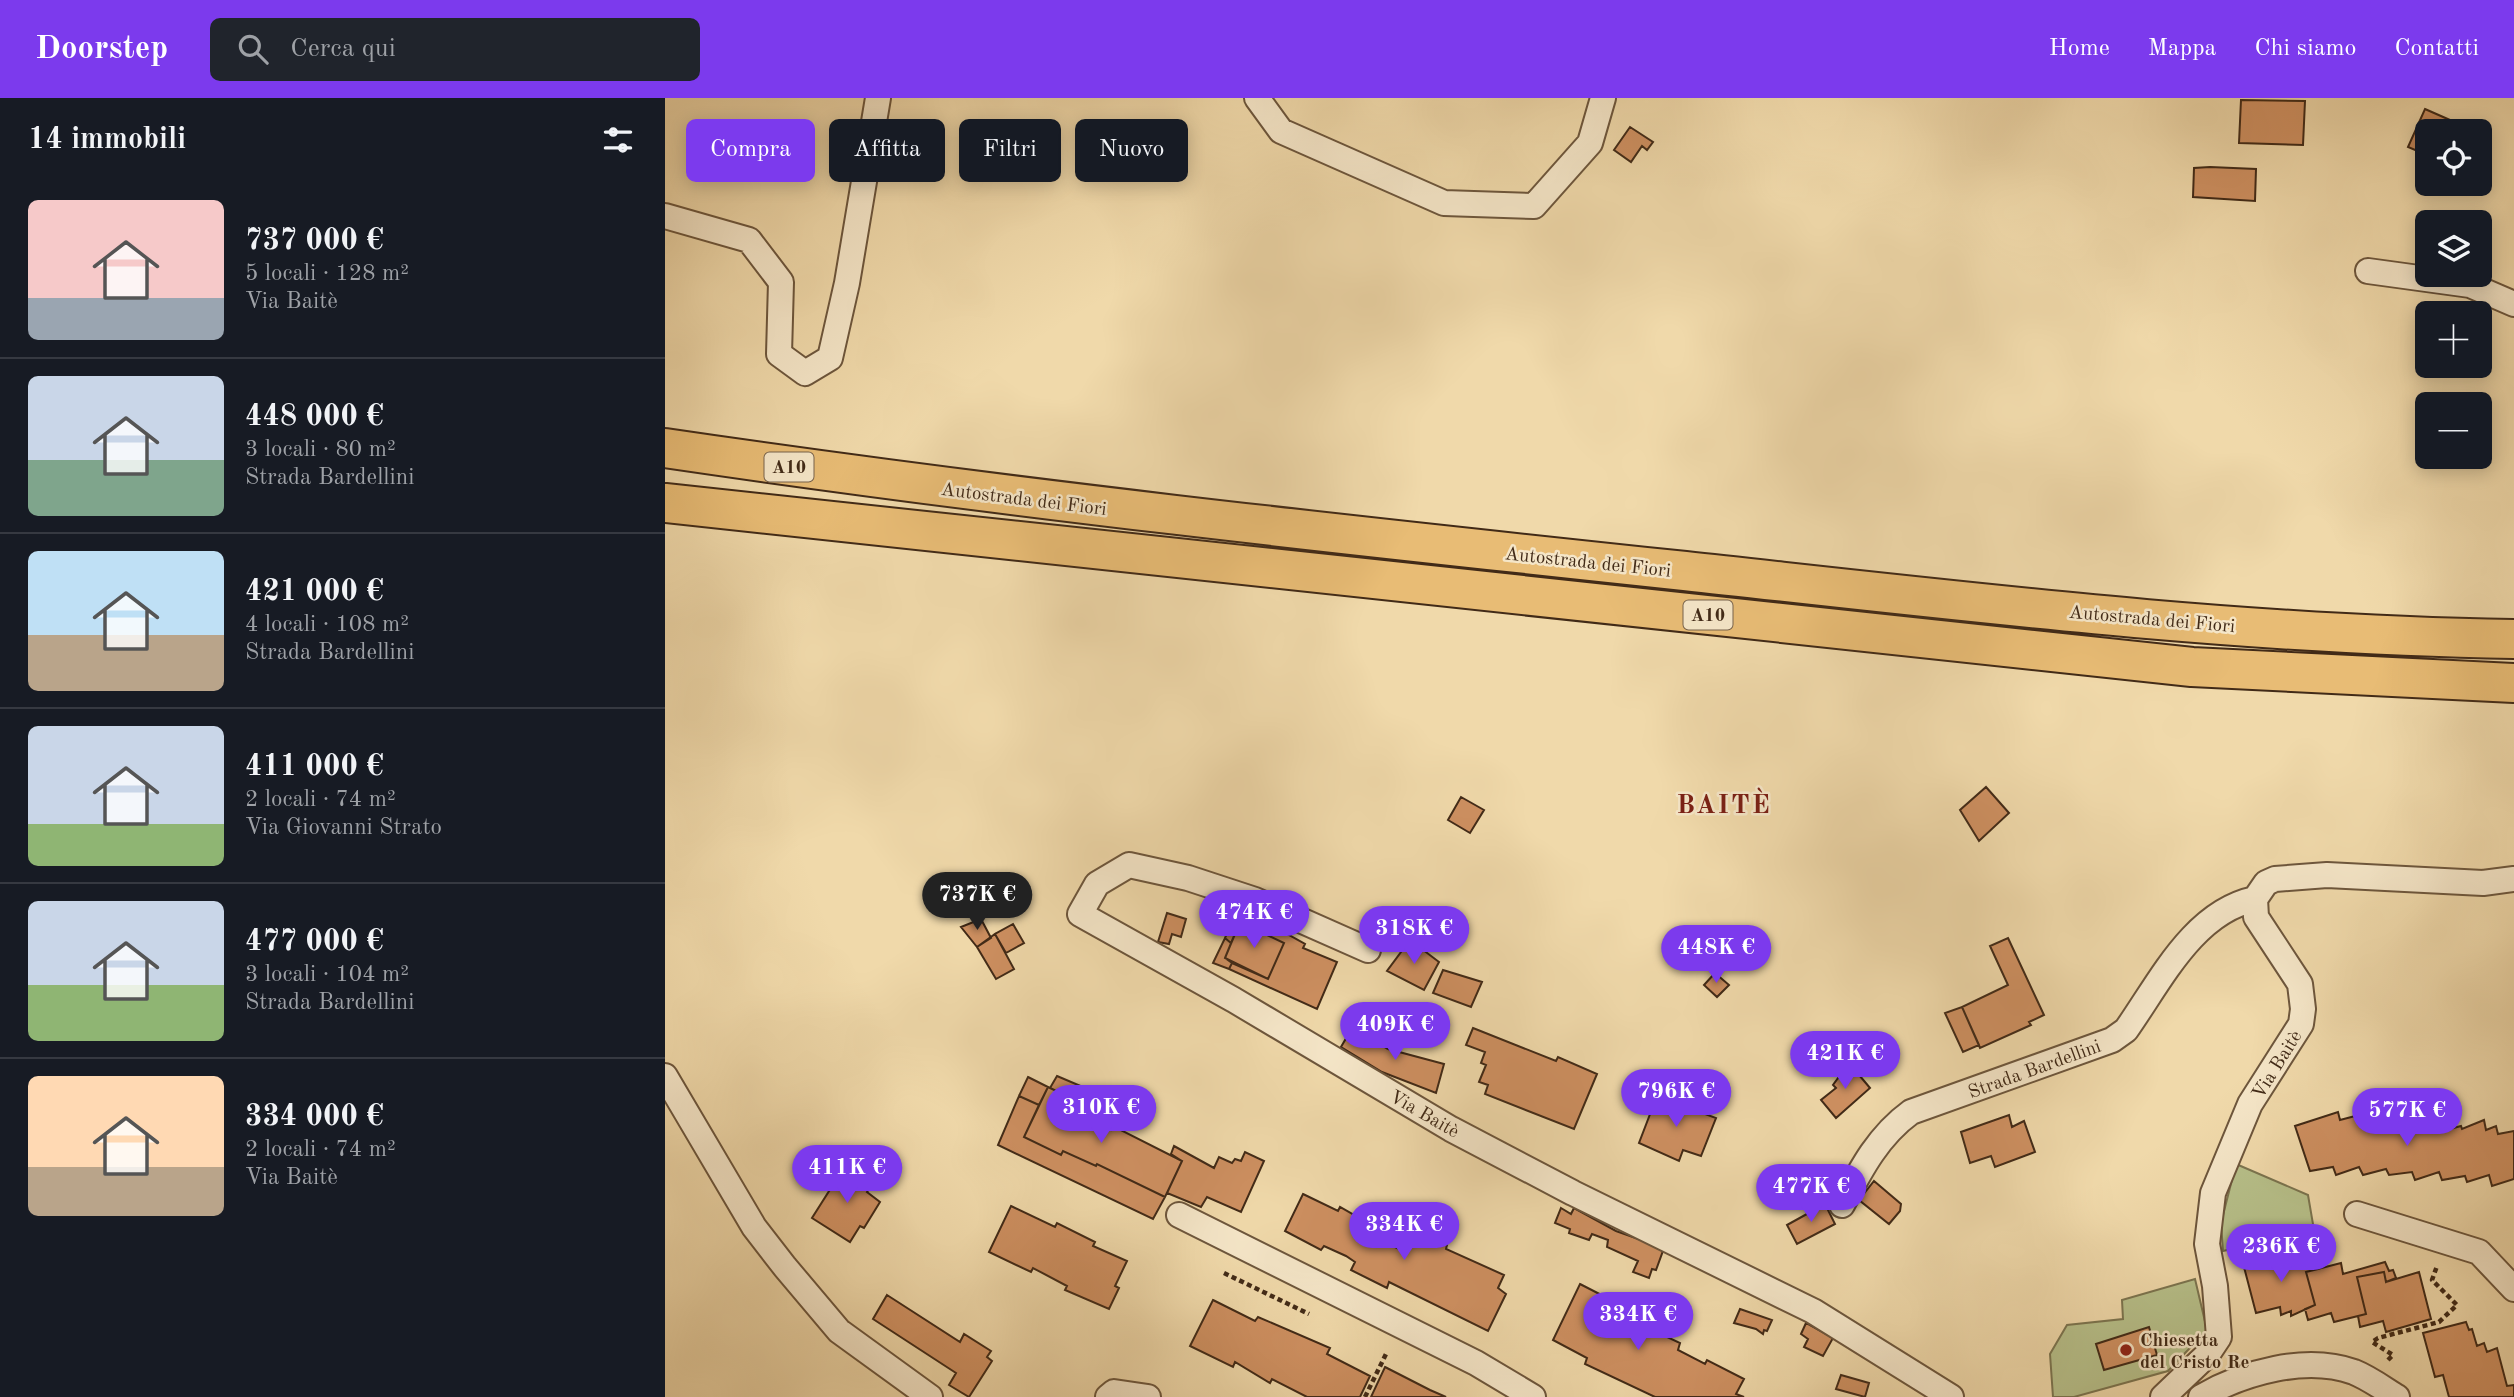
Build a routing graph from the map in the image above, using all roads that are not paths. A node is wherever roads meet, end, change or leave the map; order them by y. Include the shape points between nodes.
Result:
1 (878, 98) edge
2 (1257, 98) edge
3 (1604, 98) edge
4 (665, 216) edge
5 (2368, 271) dead end
6 (2514, 304) edge
7 (665, 448) edge
8 (665, 503) edge
9 (2514, 639) edge
10 (2514, 683) edge
11 (2514, 879) edge
12 (2255, 899) junction
13 (1368, 950) dead end
14 (665, 1076) edge
15 (1842, 1205) dead end
16 (2357, 1214) dead end
17 (1179, 1215) dead end
18 (2514, 1289) edge
19 (930, 1397) edge
20 (1108, 1397) edge
21 (1148, 1397) edge
22 (1533, 1397) edge
23 (1951, 1397) edge
24 (2163, 1397) edge
25 (2201, 1397) edge
26 (2397, 1397) edge

1 - 4 street via 847,283 829,358 805,373 779,354 781,282 749,240
2 - 3 street via 1281,131 1444,203 1534,206 1591,143
5 - 6 street via 2470,285
7 - 9 highway, Autostrada dei Fiori / A10 via 914,485 1274,527 2222,626
8 - 10 highway, A10 via 2192,667
11 - 12 street via 2483,883 2299,876 2275,878
12 - 15 street, Strada Bardellini via 2228,907 2196,932 2126,1030 2112,1040 1911,1112 1891,1126
12 - 24 street, Via Baitè via 2256,917 2300,984 2301,1024 2250,1104 2213,1193 2207,1244 2219,1337 2215,1347
13 - 23 street, Via Baitè via 1255,900 1129,865 1097,884 1080,914 1451,1129 1812,1311
14 - 19 street via 754,1227 785,1267 839,1331
16 - 18 street via 2479,1252
17 - 22 street via 1464,1357
20 - 21 street via 1114,1392
25 - 26 street via 2227,1382 2309,1363 2355,1372

